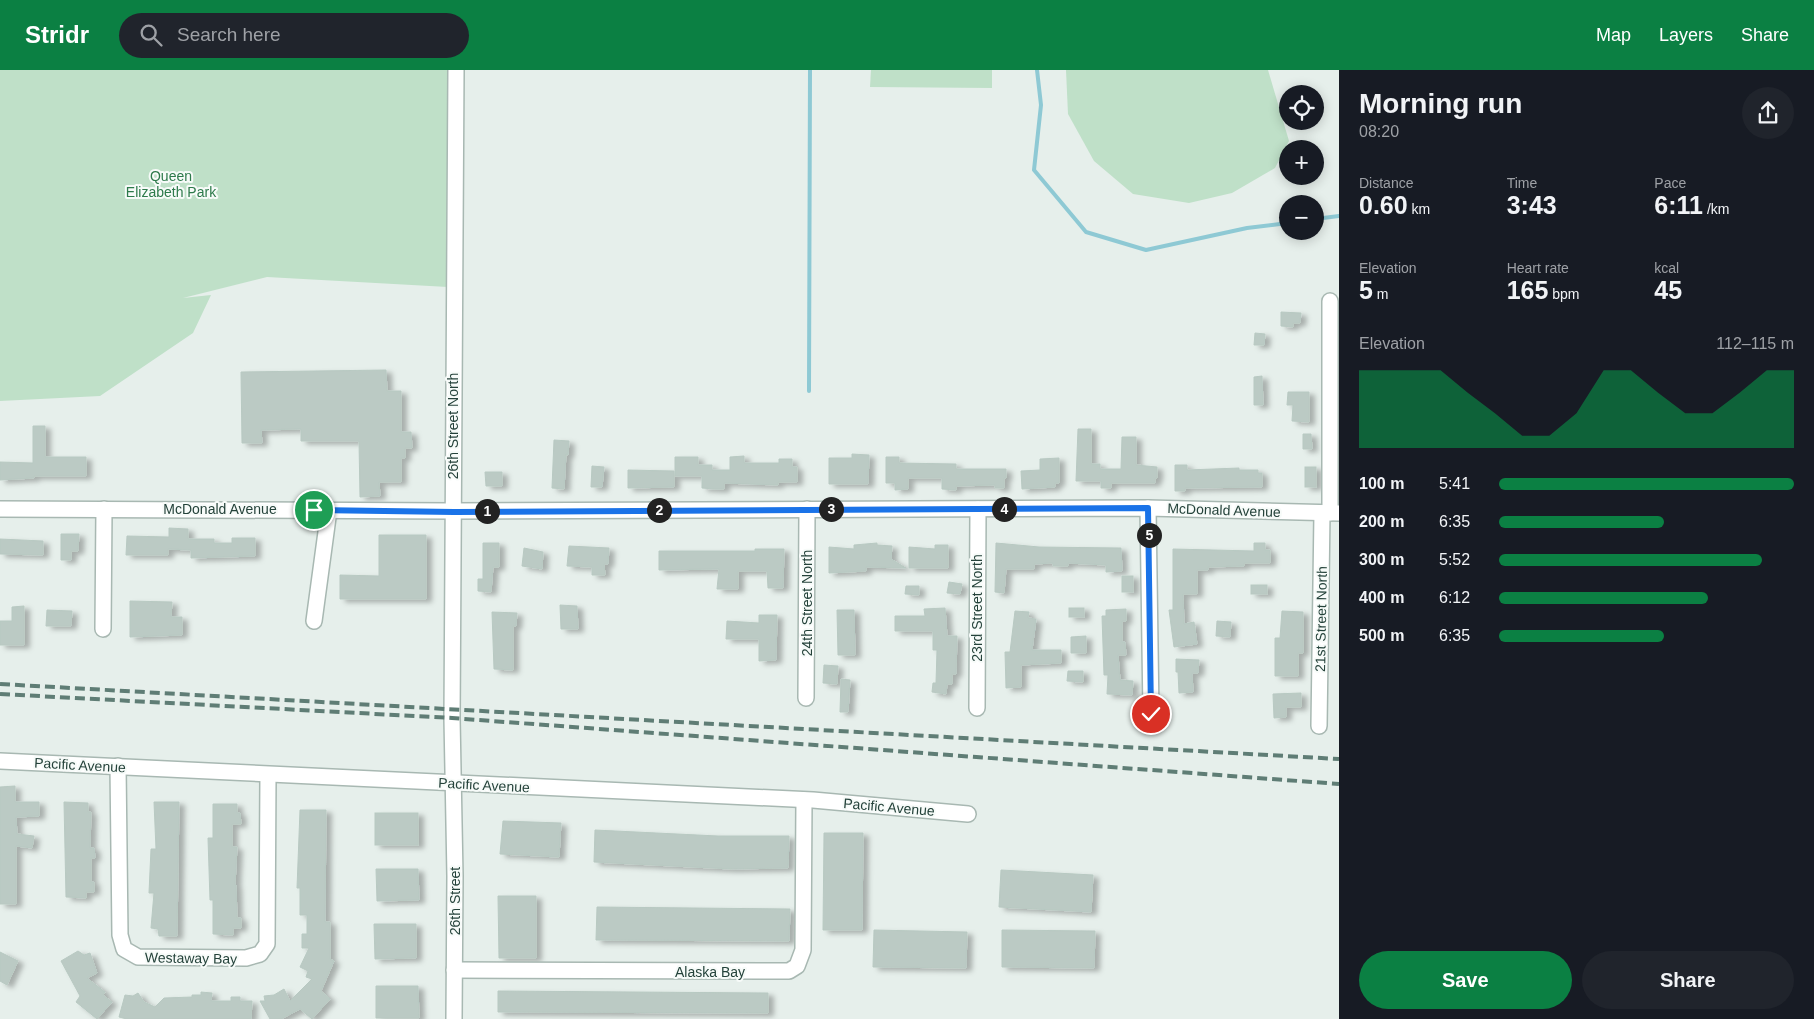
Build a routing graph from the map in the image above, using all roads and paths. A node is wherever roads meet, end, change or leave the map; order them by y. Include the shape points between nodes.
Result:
1 (456, 70) edge
2 (1330, 301) dead end
3 (1148, 508) junction
4 (0, 509) edge
5 (104, 509) junction
6 (807, 509) junction
7 (978, 509) junction
8 (330, 510) junction
9 (454, 512) junction
10 (1330, 513) edge
11 (314, 621) dead end
12 (103, 629) dead end
13 (806, 698) dead end
14 (977, 708) dead end
15 (1151, 714) dead end
16 (1319, 726) dead end
17 (0, 761) edge
18 (118, 766) junction
19 (268, 775) junction
20 (453, 782) junction
21 (804, 800) junction
22 (968, 814) dead end
23 (454, 970) junction
24 (454, 1019) edge

1 - 9 street, 26th Street North
2 - 10 street, 21st Street North
3 - 7 street, McDonald Avenue
3 - 10 street, McDonald Avenue
3 - 15 street
4 - 5 street, McDonald Avenue
5 - 8 street, McDonald Avenue
5 - 12 street
6 - 7 street, McDonald Avenue
6 - 9 street, McDonald Avenue
6 - 13 street, 24th Street North
7 - 14 street, 23rd Street North
8 - 9 street, McDonald Avenue
8 - 11 street
9 - 20 street, 26th Street North
10 - 16 street, 21st Street North
17 - 18 street, Pacific Avenue
18 - 19 street, Pacific Avenue
18 - 19 street, Westaway Bay via 120,935 124,949 138,957 246,958 260,954 267,944
19 - 20 street, Pacific Avenue
20 - 21 street, Pacific Avenue
20 - 23 street, 26th Street
21 - 22 street, Pacific Avenue
21 - 23 street, Alaska Bay via 803,950 801,959 789,971
23 - 24 street, 26th Street

